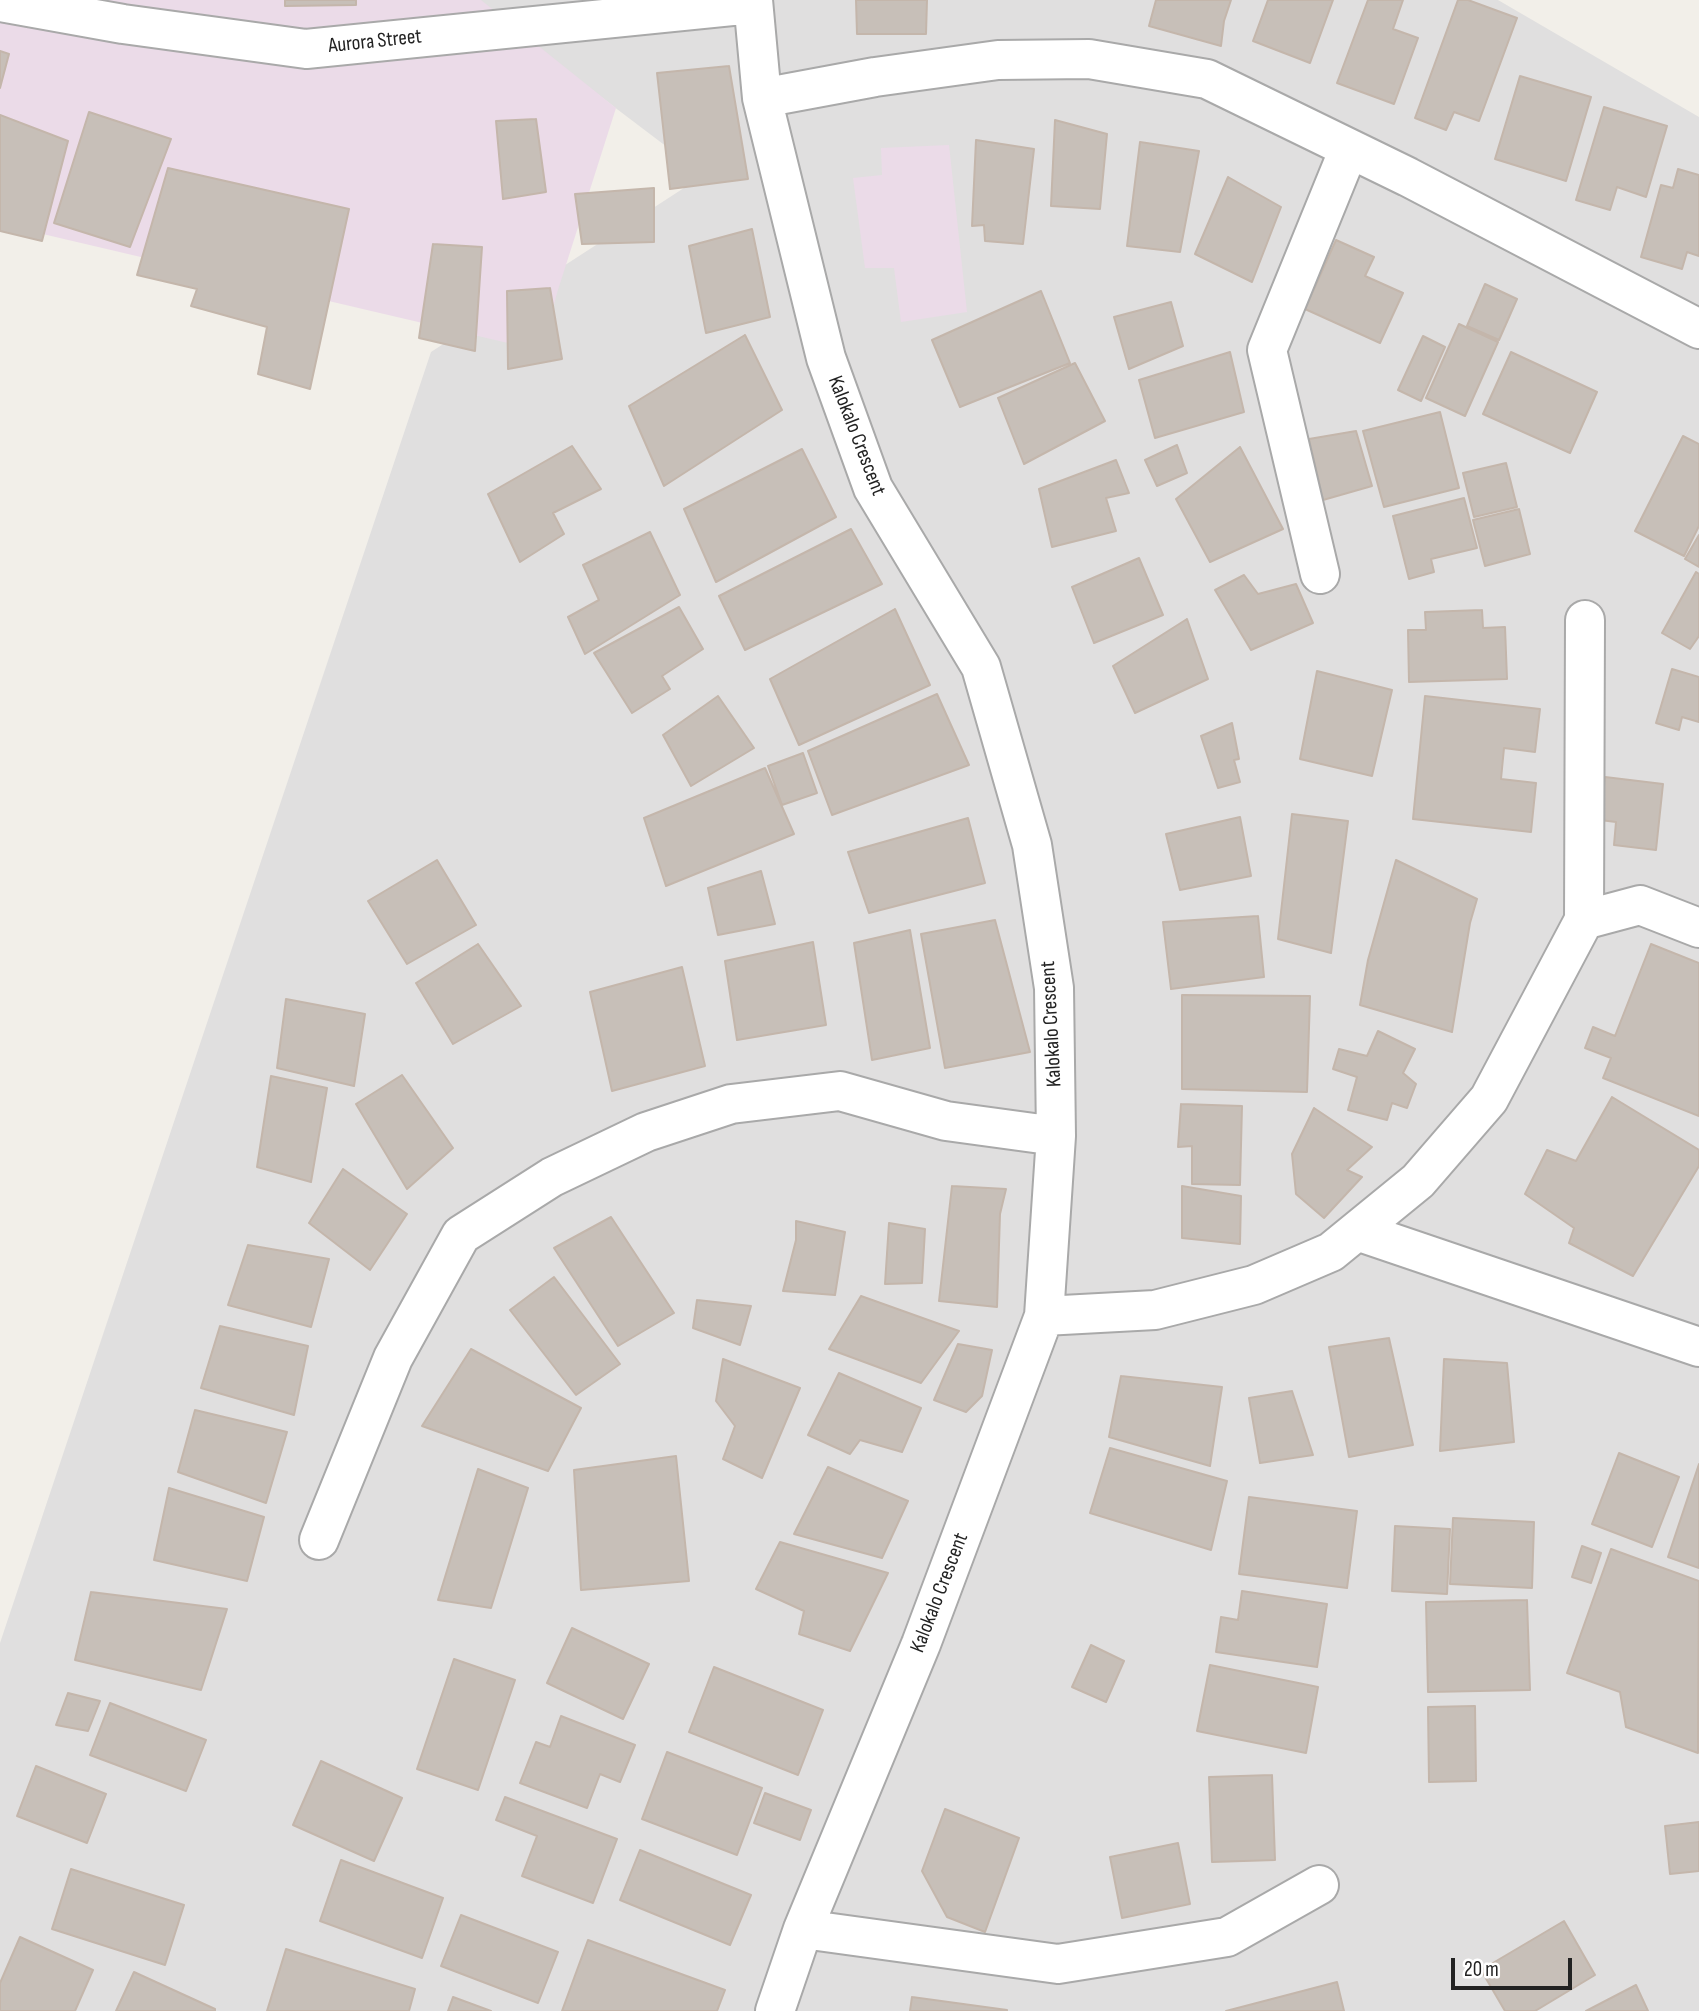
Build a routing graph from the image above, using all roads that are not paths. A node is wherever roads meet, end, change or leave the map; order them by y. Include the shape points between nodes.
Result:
1 (485, 0) edge
2 (0, 2) edge
3 (752, 2) edge
4 (510, 28) junction
5 (762, 98) junction
6 (1349, 149) junction
7 (1699, 329) edge
8 (1320, 574) dead end
9 (1585, 620) dead end
10 (1584, 920) junction
11 (1699, 928) edge
12 (1056, 1136) junction
13 (1357, 1231) junction
14 (1044, 1316) junction
15 (1699, 1347) edge
16 (318, 1540) dead end
17 (1320, 1885) dead end
18 (803, 1929) junction
19 (775, 2011) edge

1 - 4 street
2 - 4 street, Aurora Street via 306,49
3 - 4 street, Aurora Street
3 - 5 street, Kalokalo Crescent
5 - 6 street via 998,60 1089,59 1207,79
5 - 12 street, Kalokalo Crescent via 826,358 873,488 981,667 1032,845 1054,988
6 - 7 street
6 - 8 street via 1266,350
9 - 10 street
10 - 11 street via 1640,905
10 - 13 street via 1489,1099 1418,1181
12 - 14 street, Kalokalo Crescent
12 - 16 street via 946,1121 840,1091 731,1104 646,1132 552,1177 461,1235 393,1359
13 - 14 street via 1331,1252 1254,1285 1155,1310
13 - 15 street
14 - 18 street, Kalokalo Crescent via 921,1644
17 - 18 street via 1227,1937 1058,1964
18 - 19 street, Kalokalo Crescent

